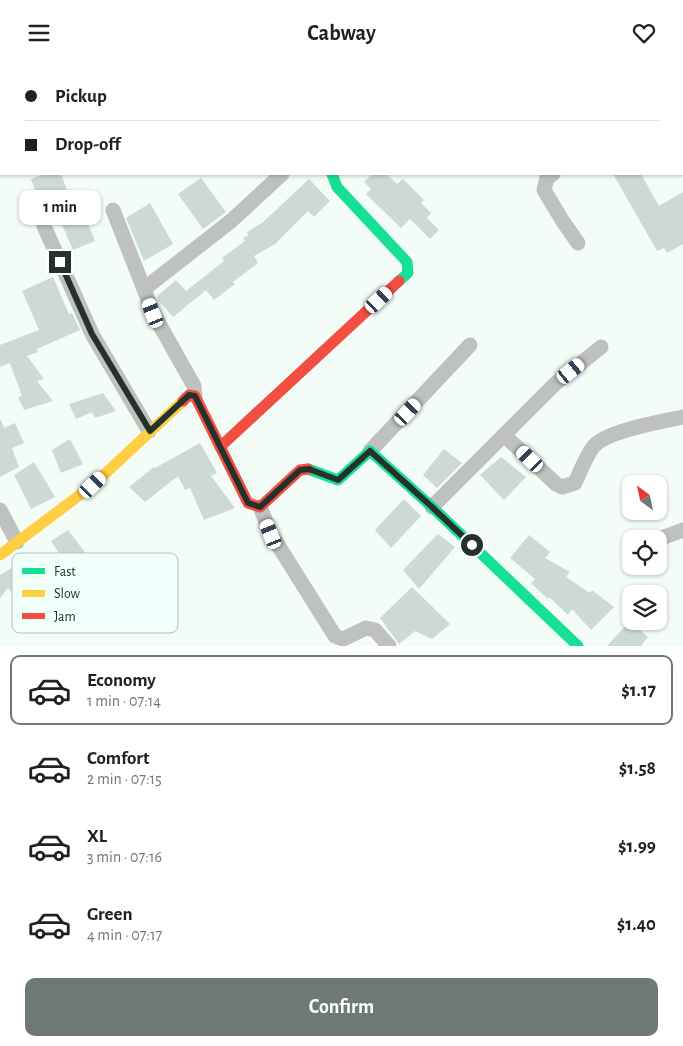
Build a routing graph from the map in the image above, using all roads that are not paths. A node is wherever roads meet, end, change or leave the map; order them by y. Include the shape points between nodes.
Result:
1 (281, 175) edge
2 (332, 175) edge
3 (551, 175) edge
4 (113, 211) dead end
5 (44, 226) dead end
6 (578, 243) dead end
7 (144, 289) junction
8 (470, 345) dead end
9 (600, 347) dead end
10 (195, 396) junction
11 (683, 417) edge
12 (150, 431) junction
13 (504, 435) junction
14 (220, 447) junction
15 (370, 451) junction
16 (260, 507) junction
17 (432, 507) junction
18 (0, 510) edge
19 (683, 530) edge
20 (667, 536) edge
21 (17, 542) junction
22 (0, 555) edge
23 (389, 646) edge
24 (578, 646) edge

1 - 7 street via 231,221
2 - 14 street via 337,187 407,262 408,273
3 - 6 street via 546,178 544,189
4 - 7 street
5 - 12 street via 92,334
7 - 10 street via 153,313 194,385
8 - 15 street
9 - 13 street via 556,383
10 - 12 street via 189,395
10 - 14 street
11 - 13 street via 602,438 593,446 575,483 562,487
12 - 21 street via 93,485
13 - 17 street
14 - 16 street via 248,503
15 - 16 street via 338,480 309,469 300,470
15 - 17 street
16 - 23 street via 271,534 334,636 342,639 366,628 376,630
17 - 24 street
18 - 21 street
19 - 20 street
21 - 22 street

